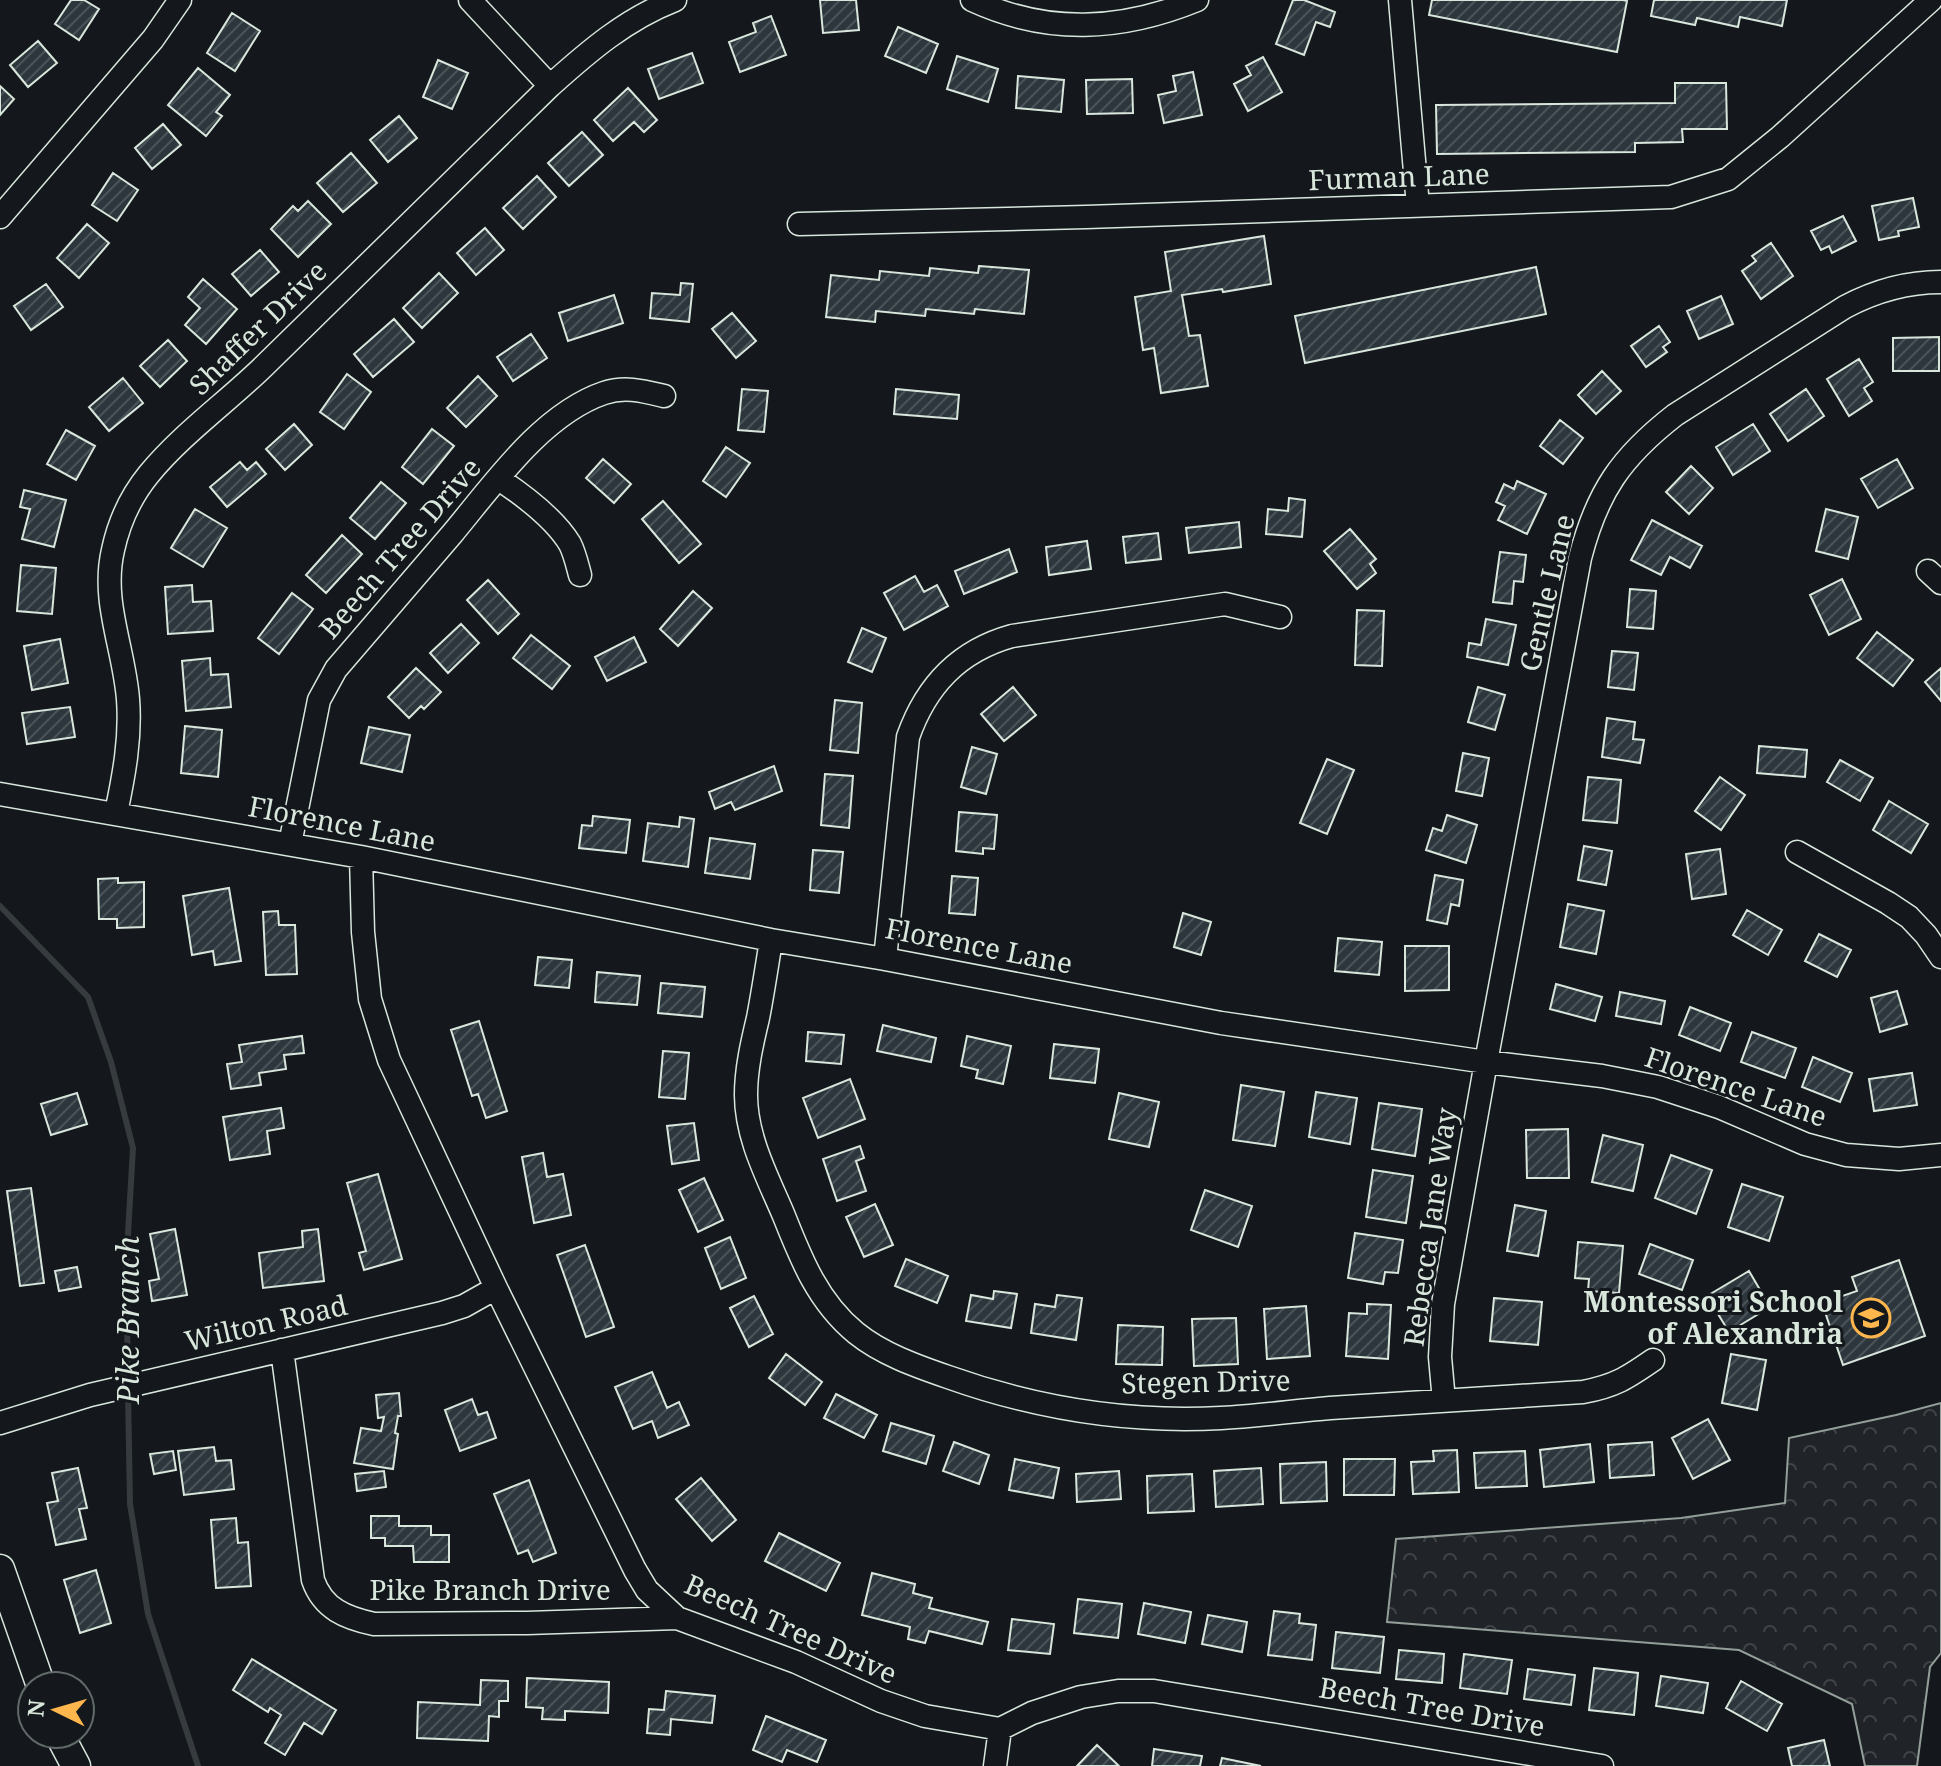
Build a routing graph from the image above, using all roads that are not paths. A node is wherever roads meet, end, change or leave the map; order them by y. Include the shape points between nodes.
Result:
1 (180, 0) edge
2 (470, 0) edge
3 (675, 0) edge
4 (972, 0) edge
5 (1197, 0) edge
6 (1400, 0) edge
7 (1931, 0) edge
8 (550, 86) junction
9 (1418, 206) junction
10 (0, 217) edge
11 (799, 224) dead end
12 (1941, 282) edge
13 (664, 396) dead end
14 (499, 479) junction
15 (580, 575) dead end
16 (1280, 617) dead end
17 (0, 794) edge
18 (116, 813) junction
19 (290, 844) junction
20 (1797, 852) dead end
21 (361, 857) junction
22 (771, 940) junction
23 (1941, 957) edge
24 (885, 959) junction
25 (1486, 1062) junction
26 (1941, 1155) edge
27 (496, 1288) junction
28 (282, 1350) junction
29 (1653, 1360) dead end
30 (1444, 1401) junction
31 (0, 1423) edge
32 (0, 1569) edge
33 (677, 1618) junction
34 (35, 1670) edge
35 (1000, 1729) junction
36 (995, 1766) edge
37 (1602, 1766) edge

1 - 10 street via 153,39
2 - 8 street
3 - 8 street, Shaffer Drive via 600,41
4 - 5 street via 1013,16 1095,25 1142,19
6 - 9 street
7 - 9 street, Furman Lane via 1728,179 1671,197
8 - 18 street, Shaffer Drive via 163,458 134,495 119,524 109,580 129,722
9 - 11 street, Furman Lane
12 - 25 street, Gentle Lane via 1906,285 1858,300 1675,415 1633,452 1601,498 1580,558
13 - 14 street, Beech Tree Drive via 616,390 578,405 541,431
14 - 15 street via 556,525 575,554
14 - 19 street, Beech Tree Drive via 328,681 319,700
16 - 24 street via 1225,604 1012,636 982,646 945,673 926,697 908,737
17 - 18 street, Florence Lane
18 - 19 street, Florence Lane
19 - 21 street, Florence Lane
20 - 23 street via 1909,917
21 - 22 street, Florence Lane
21 - 27 street, Beech Tree Drive via 366,970 375,1021 409,1106
22 - 24 street, Florence Lane
22 - 30 street, Stegen Drive via 747,1076 751,1132 801,1260 835,1314 856,1333 916,1366 960,1382 1006,1396 1125,1416 1221,1418
24 - 25 street, Florence Lane via 1221,1023
25 - 26 street, Florence Lane via 1658,1087 1846,1155
25 - 30 street, Rebecca Jane Way via 1443,1304
27 - 28 street, Wilton Road via 442,1313
27 - 33 street, Beech Tree Drive via 635,1570 647,1590
28 - 31 street, Wilton Road via 105,1391
28 - 33 street, Pike Branch Drive via 313,1580 333,1609 374,1624
29 - 30 street, Stegen Drive via 1621,1382 1583,1392
32 - 34 main road
33 - 35 street, Beech Tree Drive via 900,1708
35 - 36 street
35 - 37 street, Beech Tree Drive via 1081,1697 1154,1691

